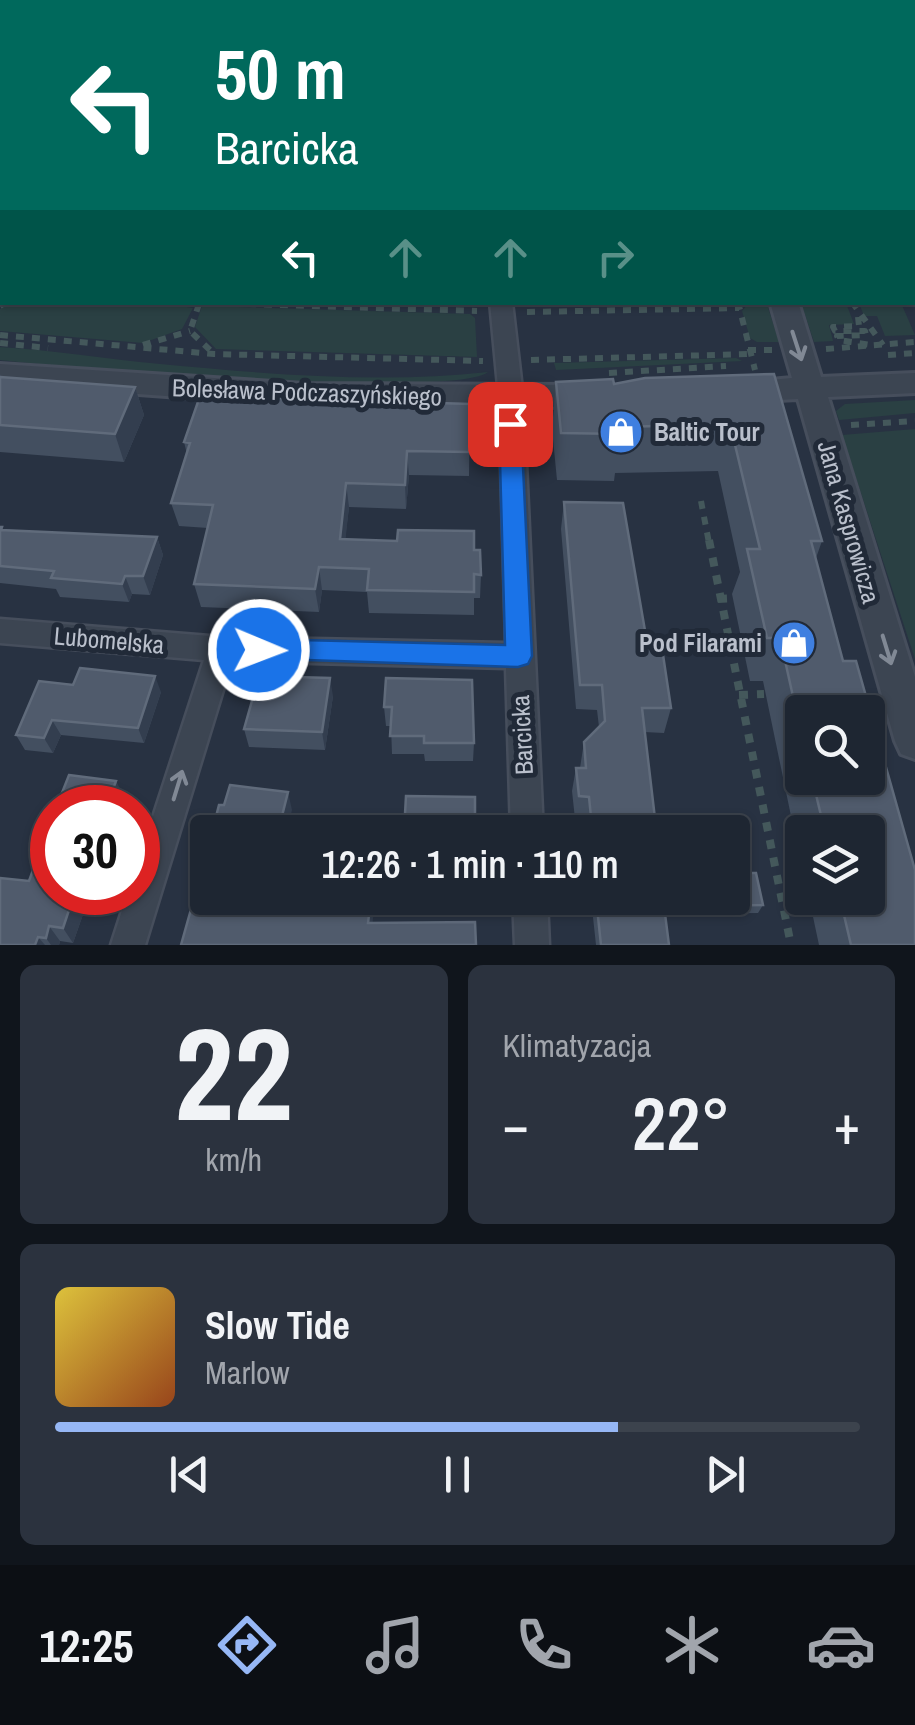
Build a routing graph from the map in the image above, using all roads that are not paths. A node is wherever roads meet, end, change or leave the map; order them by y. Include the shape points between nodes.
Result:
1 (785, 305) edge
2 (501, 309) edge
3 (0, 374) edge
4 (915, 383) edge
5 (812, 388) junction
6 (698, 393) edge
7 (621, 395) edge
8 (511, 397) junction
9 (0, 631) edge
10 (222, 649) junction
11 (518, 656) junction
12 (915, 741) edge
13 (526, 815) edge
14 (531, 915) edge
15 (128, 945) edge
16 (532, 945) edge

1 -> 5 street, Jana Kasprowicza
2 - 8 street, Barcicka via 520,356
3 - 8 street, Bolesława Podczaszyńskiego via 306,395
4 - 5 street
5 - 6 street
5 -> 12 street, Jana Kasprowicza
7 - 8 street, Bolesława Podczaszyńskiego
8 - 11 street, Barcicka
9 - 10 street, Lubomelska
10 - 11 street, Lubomelska
15 -> 10 street
11 - 13 street, Barcicka
14 - 16 street

